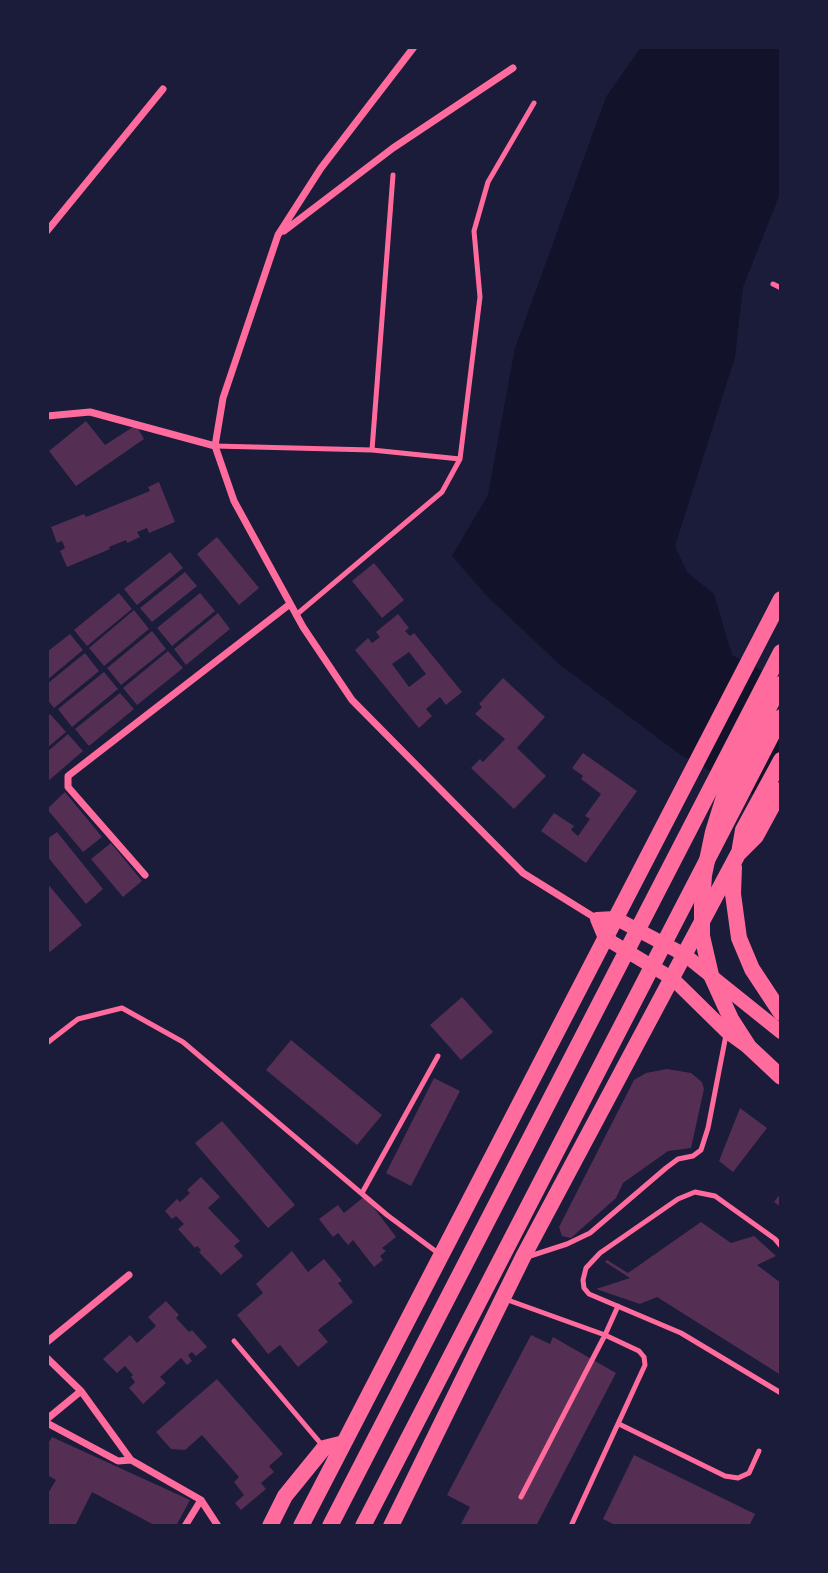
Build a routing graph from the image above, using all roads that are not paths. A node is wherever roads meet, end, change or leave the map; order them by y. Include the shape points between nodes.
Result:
1 (414, 47) edge
2 (513, 68) dead end
3 (163, 89) dead end
4 (534, 103) dead end
5 (393, 176) dead end
6 (47, 231) edge
7 (278, 235) junction
8 (772, 284) dead end
9 (781, 288) edge
10 (47, 416) edge
11 (215, 446) junction
12 (372, 450) junction
13 (460, 458) junction
14 (781, 599) edge
15 (290, 604) junction
16 (296, 615) junction
17 (781, 652) edge
18 (781, 684) edge
19 (781, 717) edge
20 (781, 760) edge
21 (781, 790) edge
22 (750, 833) junction
23 (736, 858) junction
24 (145, 875) dead end
25 (615, 918) junction
26 (597, 919) junction
27 (605, 938) junction
28 (685, 955) junction
29 (673, 979) junction
30 (781, 1013) edge
31 (726, 1031) junction
32 (781, 1032) edge
33 (47, 1043) edge
34 (438, 1056) dead end
35 (781, 1070) edge
36 (781, 1077) edge
37 (362, 1193) junction
38 (781, 1246) edge
39 (441, 1255) junction
40 (523, 1257) junction
41 (129, 1275) dead end
42 (502, 1298) junction
43 (618, 1306) junction
44 (605, 1335) junction
45 (234, 1341) dead end
46 (47, 1342) edge
47 (47, 1358) edge
48 (81, 1391) junction
49 (781, 1393) edge
50 (47, 1421) edge
51 (619, 1424) junction
52 (344, 1443) junction
53 (324, 1448) junction
54 (758, 1451) dead end
55 (131, 1460) junction
56 (521, 1497) dead end
57 (201, 1500) junction
58 (572, 1525) edge
59 (185, 1526) edge
60 (218, 1526) edge
61 (270, 1526) edge
62 (301, 1526) edge
63 (330, 1526) edge
64 (363, 1526) edge
65 (391, 1526) edge

1 - 7 street via 321,168
2 - 7 street via 393,148
3 - 6 street
4 - 13 lane via 488,182 474,231 480,297
5 - 12 lane
7 - 11 street via 223,398
8 - 9 lane
10 - 11 street via 90,412
11 - 12 lane
11 - 15 street via 234,502
12 - 13 lane
13 - 16 lane via 442,492
14 - 25 main road
15 - 16 street
15 - 24 street via 68,776 68,786
16 - 26 street via 352,700 393,744 523,873
17 - 63 main road
18 - 36 main road via 726,790 704,875 702,936 711,975 731,1019 749,1047
19 - 64 main road
20 - 22 main road
21 - 22 main road
22 - 23 main road
23 - 28 main road
23 - 30 main road via 733,894 739,938 752,969
25 - 26 main road
25 - 27 main road
25 - 28 main road
26 - 27 main road
27 - 29 main road
27 - 39 main road
28 - 29 main road
28 - 32 main road
29 - 31 main road
29 - 40 main road
31 - 35 main road
31 - 40 lane via 701,1150 672,1163 590,1233
33 - 37 lane via 78,1019 122,1008 183,1042
34 - 37 lane
37 - 39 lane
38 - 43 lane via 715,1196 695,1192 600,1253 586,1268 583,1280 589,1294
39 - 52 main road
40 - 42 main road
41 - 46 street
42 - 44 lane
42 - 65 main road
43 - 44 lane
43 - 49 lane via 681,1333
44 - 51 lane via 644,1357 645,1365
44 - 56 lane
45 - 53 lane
47 - 48 street
48 - 50 street
48 - 55 street
50 - 55 street via 118,1461
51 - 54 lane via 725,1476 738,1478 749,1473
51 - 58 lane
52 - 53 main road
52 - 62 main road
53 - 61 main road via 285,1496
55 - 57 street
57 - 59 street
57 - 60 street

